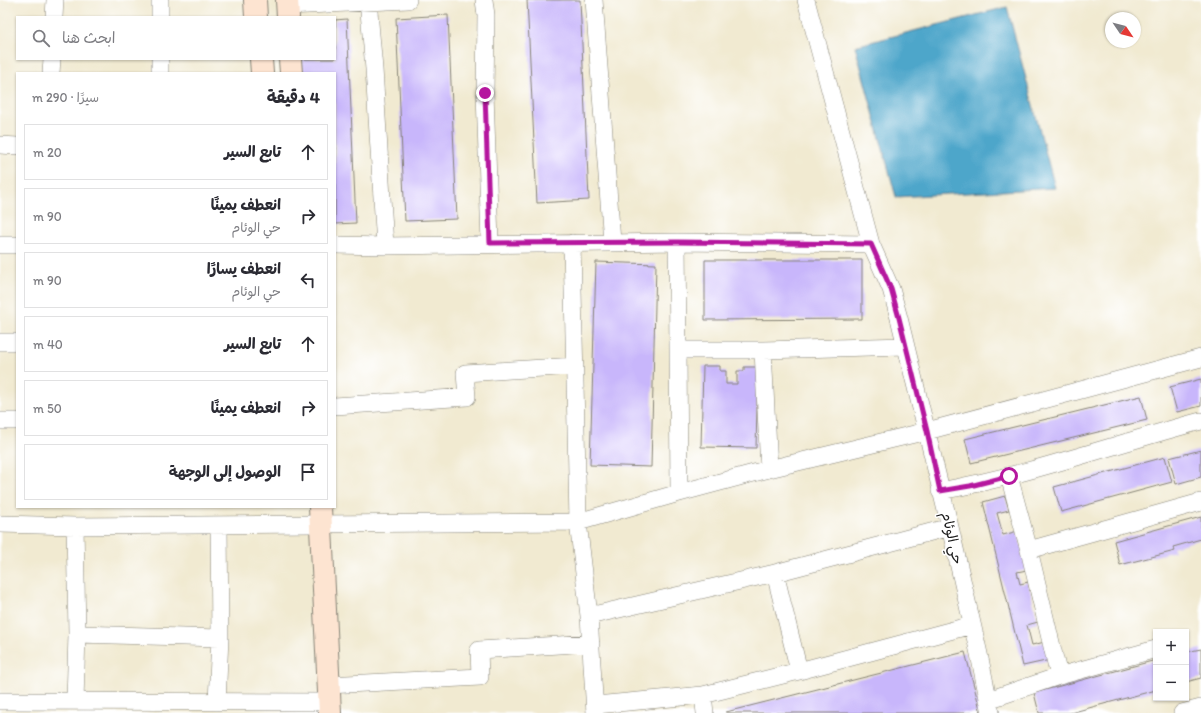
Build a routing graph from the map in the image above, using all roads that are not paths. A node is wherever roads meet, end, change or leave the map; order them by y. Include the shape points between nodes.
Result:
1 (55, 0) edge
2 (160, 0) edge
3 (255, 0) edge
4 (408, 0) edge
5 (484, 0) edge
6 (594, 0) edge
7 (806, 0) edge
8 (368, 1) edge
9 (288, 8) edge
10 (54, 16) edge
11 (160, 16) edge
12 (256, 16) edge
13 (52, 60) edge
14 (160, 60) edge
15 (261, 60) edge
16 (290, 60) edge
17 (51, 72) edge
18 (160, 72) edge
19 (262, 72) edge
20 (290, 72) edge
21 (0, 145) edge
22 (16, 146) edge
23 (612, 242) junction
24 (677, 242) junction
25 (490, 243) junction
26 (572, 243) junction
27 (871, 244) junction
28 (0, 245) edge
29 (16, 245) edge
30 (336, 245) edge
31 (385, 246) junction
32 (0, 342) edge
33 (16, 342) edge
34 (906, 346) junction
35 (678, 350) junction
36 (763, 350) junction
37 (1201, 358) edge
38 (575, 366) junction
39 (336, 406) edge
40 (0, 421) edge
41 (16, 421) edge
42 (1201, 421) edge
43 (927, 431) junction
44 (768, 469) junction
45 (1009, 476) junction
46 (940, 491) junction
47 (679, 493) junction
48 (1201, 502) edge
49 (321, 516) edge
50 (578, 522) junction
51 (0, 524) edge
52 (219, 525) junction
53 (75, 526) junction
54 (950, 527) junction
55 (1029, 550) junction
56 (775, 573) junction
57 (589, 616) junction
58 (972, 625) junction
59 (77, 634) junction
60 (220, 638) junction
61 (591, 643) junction
62 (1153, 650) edge
63 (799, 671) junction
64 (1059, 676) junction
65 (703, 695) junction
66 (329, 700) edge
67 (0, 701) edge
68 (75, 701) junction
69 (217, 702) junction
70 (990, 707) edge
71 (1201, 708) edge
72 (596, 709) edge
73 (705, 713) edge
74 (1182, 713) edge

1 - 10 street
2 - 11 street
3 - 12 street
4 - 8 street
5 - 25 street
6 - 23 street
7 - 27 street, حي الوئام
8 - 9 street
8 - 31 street
13 - 17 street
14 - 18 street
15 - 19 street
16 - 20 street
21 - 22 street
23 - 24 street
23 - 26 street
24 - 27 street
24 - 35 street
25 - 26 street
25 - 31 street
26 - 38 street
27 - 34 street, حي الوئام via 891,289
28 - 29 street
30 - 31 street
32 - 33 street
34 - 36 street
34 - 43 street, حي الوئام
35 - 36 street
35 - 47 street
36 - 44 street
37 - 43 street
38 - 39 street via 465,373 467,397
38 - 50 street
40 - 41 street
42 - 45 street
43 - 44 street
43 - 46 street, حي الوئام
44 - 47 street
45 - 46 street
45 - 55 street
46 - 54 street, حي الوئام
47 - 50 street
48 - 55 street
49 - 50 street
49 - 52 street
49 - 66 street
50 - 57 street
51 - 53 street
52 - 53 street
52 - 60 street
53 - 59 street
54 - 56 street
54 - 58 street, حي الوئام
55 - 64 street
56 - 57 street
56 - 63 street
57 - 61 street
58 - 63 street
58 - 70 street, حي الوئام
59 - 60 street
59 - 68 street
60 - 69 street
61 - 66 street via 479,650 480,677
61 - 72 street
62 - 64 street
63 - 65 street
64 - 70 street
65 - 72 street
65 - 73 street
66 - 69 street
67 - 68 street
68 - 69 street
71 - 74 street

